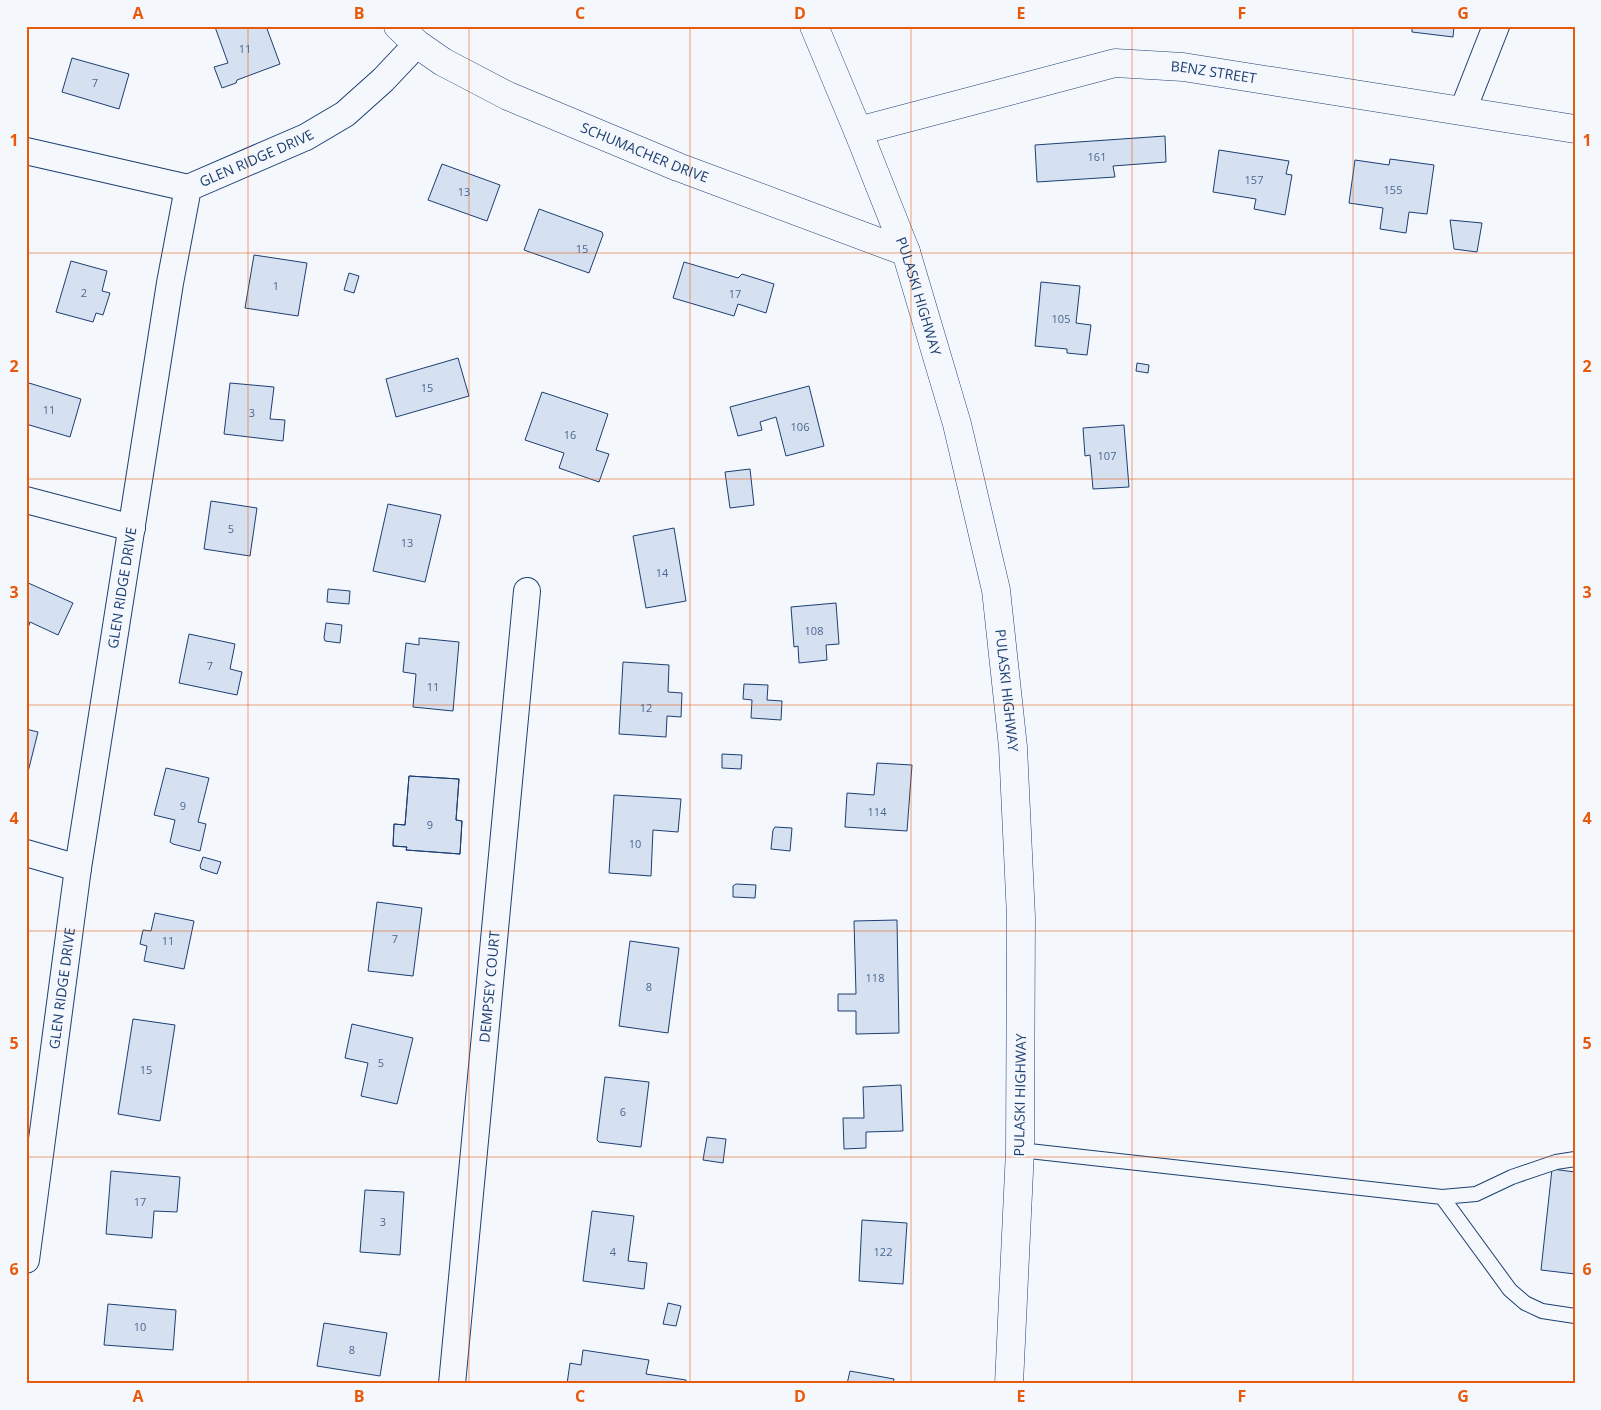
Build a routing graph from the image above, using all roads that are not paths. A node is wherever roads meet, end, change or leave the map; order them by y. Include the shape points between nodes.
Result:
1 (814, 26) edge
2 (1496, 26) edge
3 (407, 35) edge
4 (1463, 110) junction
5 (1575, 129) edge
6 (858, 131) junction
7 (26, 151) edge
8 (188, 188) junction
9 (906, 252) junction
10 (26, 500) edge
11 (132, 528) junction
12 (527, 591) dead end
13 (26, 853) edge
14 (78, 868) junction
15 (1020, 1150) junction
16 (1575, 1159) edge
17 (1442, 1197) junction
18 (26, 1260) edge
19 (1575, 1316) edge
20 (452, 1384) edge
21 (1009, 1384) edge

1 - 6 main road, PULASKI HIGHWAY
2 - 4 street
3 - 8 street, GLEN RIDGE DRIVE via 383,80 345,114 306,137
3 - 9 main road, SCHUMACHER DRIVE via 443,62 508,96 678,168
4 - 5 main road, BENZ STREET
4 - 6 main road, BENZ STREET via 1183,67 1115,63
6 - 9 main road, PULASKI HIGHWAY
7 - 8 street
8 - 11 street, GLEN RIDGE DRIVE
9 - 15 main road, PULASKI HIGHWAY via 957,424 996,590 1013,747 1021,916
10 - 11 street
11 - 14 street, GLEN RIDGE DRIVE
12 - 20 street, DEMPSEY COURT
13 - 14 street
14 - 18 street, GLEN RIDGE DRIVE
15 - 17 lane
15 - 21 main road, PULASKI HIGHWAY
16 - 17 lane via 1512,1177 1476,1194
17 - 19 lane via 1510,1290 1525,1303 1542,1311

